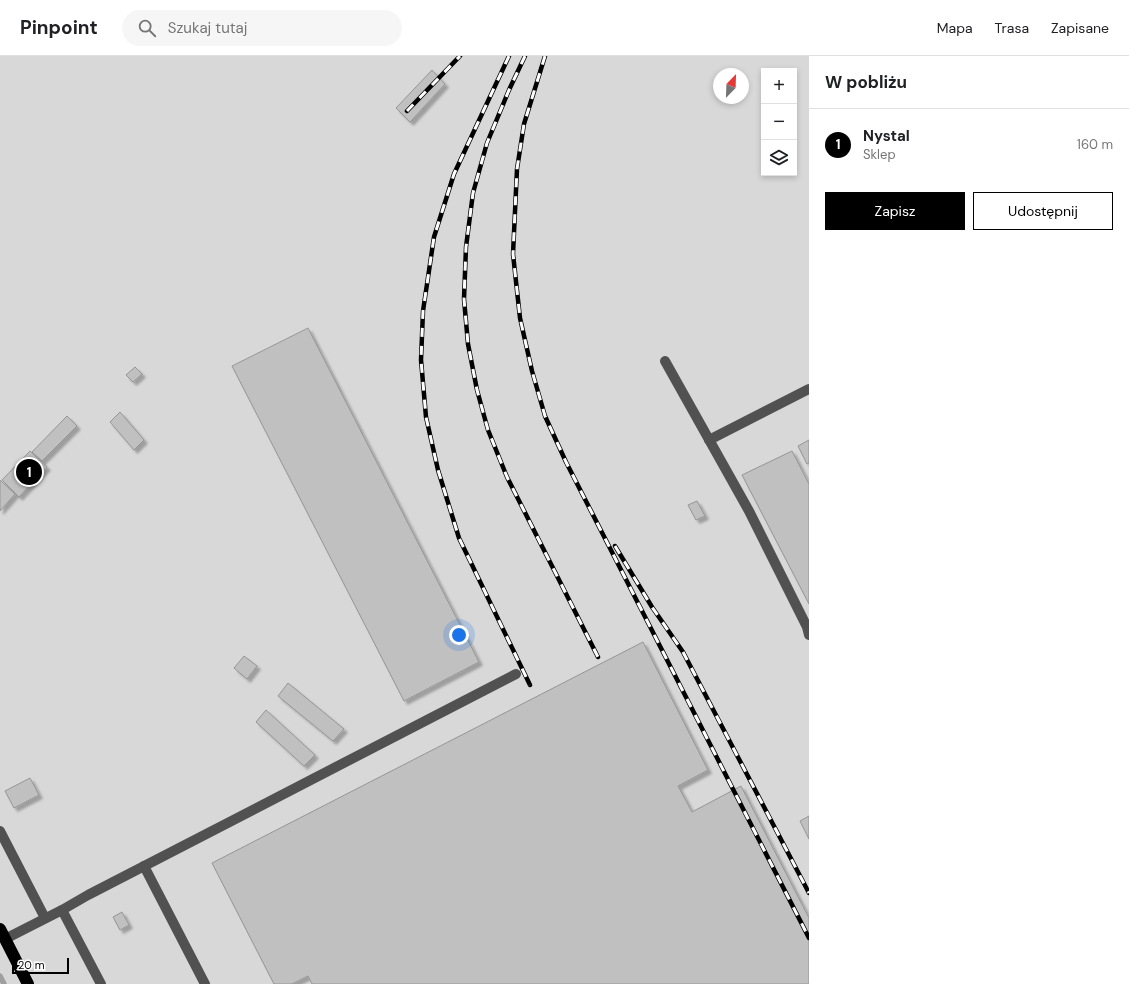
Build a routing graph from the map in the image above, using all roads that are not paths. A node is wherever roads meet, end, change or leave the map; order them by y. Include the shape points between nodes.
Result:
1 (665, 361) dead end
2 (809, 389) edge
3 (709, 440) junction
4 (809, 635) edge
5 (516, 674) dead end
6 (0, 831) edge
7 (144, 866) junction
8 (62, 910) junction
9 (45, 918) junction
10 (2, 934) edge
11 (28, 984) edge
12 (101, 984) edge
13 (204, 984) edge

1 - 3 lane
2 - 3 lane
3 - 4 lane via 749,511
5 - 7 lane
6 - 9 lane
7 - 8 lane
7 - 13 lane
8 - 9 lane
8 - 12 lane
9 - 10 lane via 22,931
10 - 11 highway

